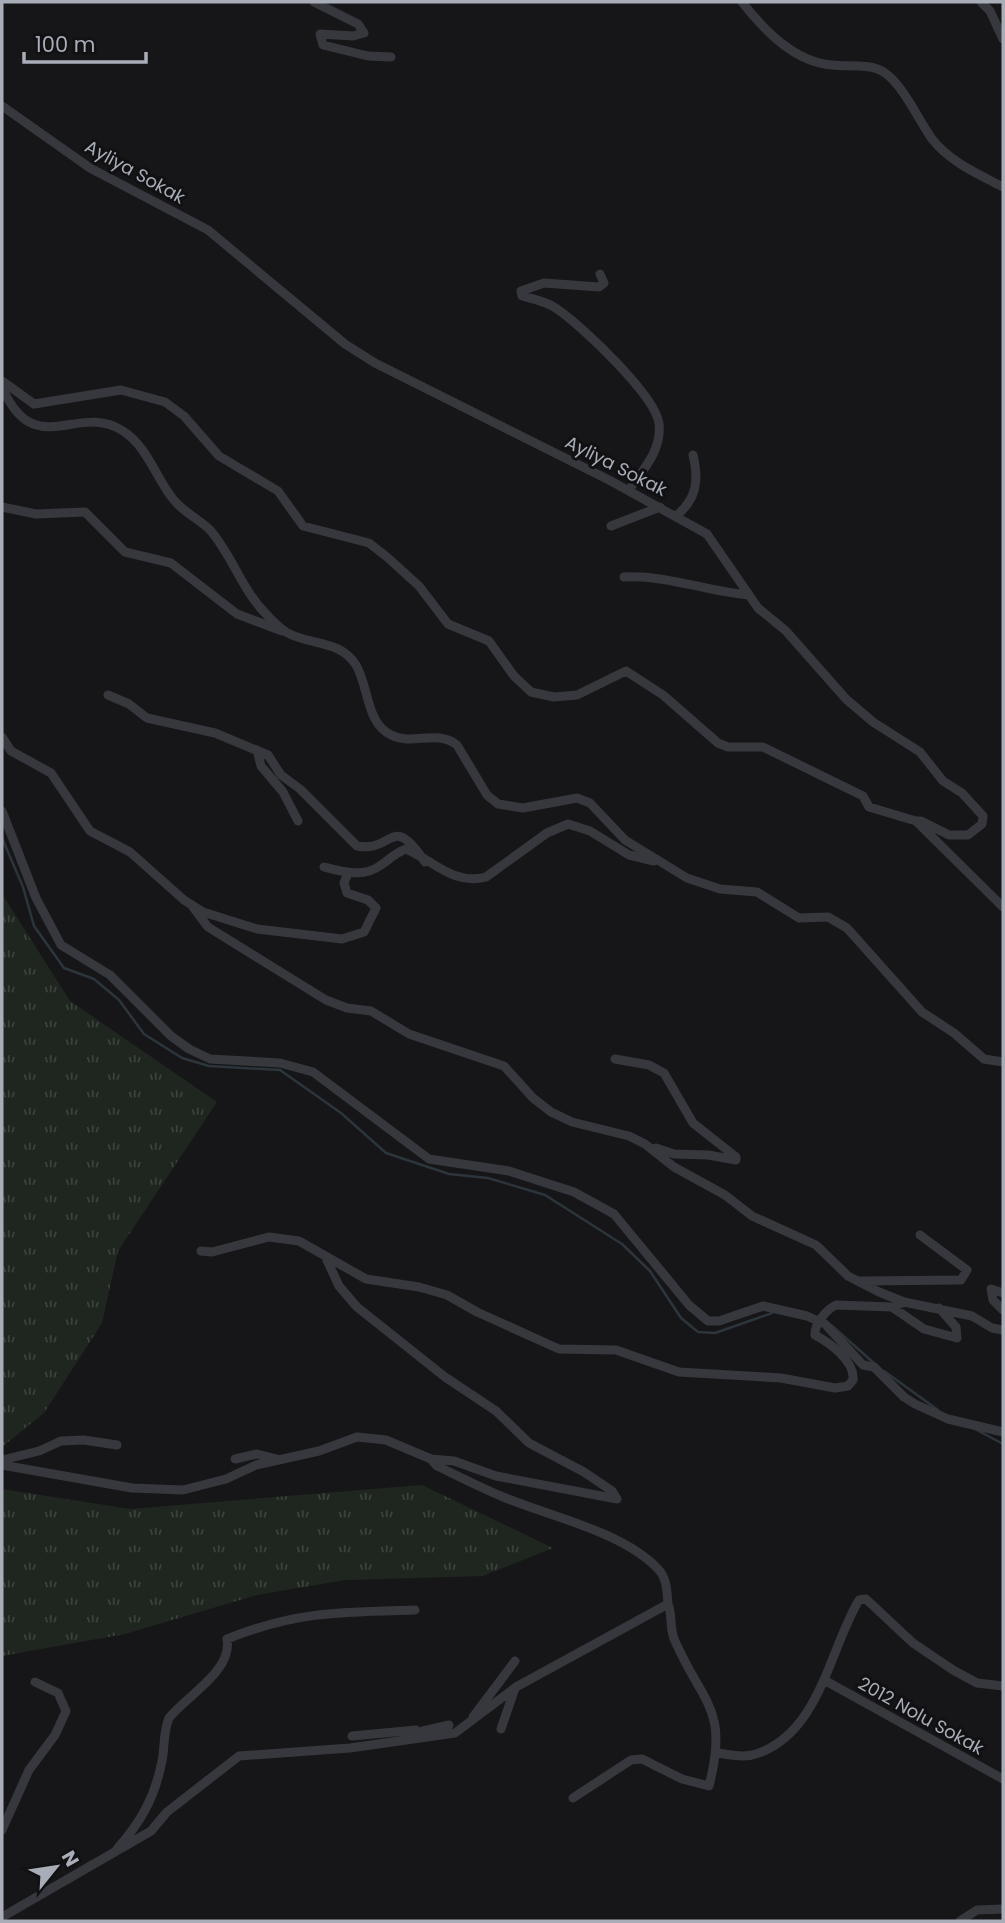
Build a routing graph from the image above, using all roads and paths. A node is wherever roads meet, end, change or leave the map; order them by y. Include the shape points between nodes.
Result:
1 (314, 2) edge
2 (742, 2) edge
3 (981, 2) edge
4 (1003, 39) edge
5 (391, 57) dead end
6 (2, 106) edge
7 (1003, 187) edge
8 (600, 274) dead end
9 (2, 381) edge
10 (2, 387) edge
11 (693, 455) dead end
12 (629, 491) junction
13 (2, 507) edge
14 (660, 507) junction
15 (676, 516) junction
16 (611, 526) dead end
17 (624, 577) dead end
18 (748, 595) junction
19 (286, 633) junction
20 (108, 695) dead end
21 (2, 737) edge
22 (257, 750) junction
23 (2, 811) edge
24 (298, 821) dead end
25 (916, 821) junction
26 (425, 862) junction
27 (659, 863) junction
28 (324, 867) dead end
29 (348, 873) junction
30 (193, 907) junction
31 (1003, 907) edge
32 (615, 1059) dead end
33 (1003, 1062) edge
34 (645, 1144) junction
35 (920, 1235) dead end
36 (201, 1251) dead end
37 (326, 1258) junction
38 (859, 1281) junction
39 (1003, 1293) edge
40 (904, 1302) junction
41 (891, 1307) junction
42 (938, 1307) junction
43 (1003, 1310) edge
44 (1003, 1330) edge
45 (1003, 1432) edge
46 (117, 1445) dead end
47 (431, 1459) junction
48 (236, 1460) dead end
49 (277, 1460) junction
50 (2, 1463) edge
51 (668, 1604) junction
52 (415, 1610) dead end
53 (515, 1661) dead end
54 (824, 1679) junction
55 (35, 1682) dead end
56 (1003, 1686) edge
57 (516, 1687) junction
58 (449, 1725) dead end
59 (466, 1727) junction
60 (501, 1729) dead end
61 (352, 1736) dead end
62 (423, 1737) junction
63 (718, 1753) junction
64 (1003, 1779) edge
65 (573, 1798) dead end
66 (2, 1830) edge
67 (111, 1855) junction
68 (1003, 1909) edge
69 (2, 1917) edge
70 (960, 1921) edge

1 - 5 street via 358,24 364,33 320,34 323,45
2 - 7 street via 769,34 810,59 872,68 888,75 939,146 967,169
3 - 4 street
6 - 12 street, Ayliya Sokak via 90,168 208,230 364,356
8 - 12 street via 604,283 599,287 544,283 521,291 522,296 557,308 614,359 653,406 659,421 654,454
9 - 25 street via 34,404 121,390 166,402 219,456 278,491 303,526 369,543 387,557 419,586 448,624 489,641 531,692 577,695 626,671 663,695 718,743 763,747 863,796 869,807
10 - 19 street via 9,404 28,421 47,429 97,421 126,432 174,501 211,531 254,601
11 - 15 street via 694,497
12 - 14 street, Ayliya Sokak
13 - 19 street via 36,514 85,512 125,552 171,563 237,614
14 - 15 street, Ayliya Sokak
14 - 16 street
15 - 18 street, Ayliya Sokak via 714,542
17 - 18 street via 652,576 719,593
18 - 25 street, Ayliya Sokak via 857,710 919,752 947,784 978,807 984,819 975,833 962,836
19 - 27 street via 339,649 356,665 376,722 388,734 401,739 440,736 457,745 498,804 523,808 577,798 590,803 625,840
20 - 22 street via 147,718 215,733
21 - 30 street via 10,751 51,774 90,831 130,852
22 - 24 street via 261,766 283,792
22 - 26 street via 268,755 281,775 357,846 369,848 399,836 410,840
23 - 45 street via 36,898 61,945 110,975 189,1049 210,1059 280,1063 313,1072 429,1159 520,1174 574,1192 614,1214 689,1305 708,1321 763,1306 813,1318 904,1397 948,1419
25 - 31 street
26 - 27 street via 453,876 475,880 486,877 547,832 568,824 590,831 629,855
26 - 29 street via 405,849 371,870
27 - 33 street via 720,889 757,892 799,918 828,917 847,928 922,1012 984,1059
28 - 29 street
29 - 30 street via 347,893 376,908 364,932 342,939 257,929
30 - 34 street via 208,928 326,1000 370,1011 409,1034 504,1066 551,1112
32 - 34 street via 649,1065 664,1073 689,1119 736,1160 669,1153
34 - 38 street via 752,1216 816,1245
35 - 38 street via 967,1270 961,1280
36 - 37 street via 269,1237 299,1241
37 - 41 street via 366,1279 447,1295 559,1349 616,1350 679,1372 781,1378 835,1388 848,1386 852,1369 829,1343 815,1335 816,1325 836,1305
37 - 47 street via 339,1286 356,1307 496,1411 529,1443 584,1472 617,1499
38 - 40 street
39 - 43 street via 991,1289 993,1300
40 - 41 street
40 - 42 street
41 - 42 street via 924,1329 957,1338 956,1327
42 - 44 street
46 - 50 street via 61,1441
47 - 49 street via 386,1440 356,1437
47 - 51 street via 501,1496 631,1549 659,1569
48 - 49 street via 257,1454
49 - 50 street via 183,1490 132,1488
51 - 57 street
51 - 63 street via 673,1638 710,1705
52 - 67 street via 293,1617 226,1639 228,1648 217,1669 169,1718 163,1759 146,1812
53 - 59 street
54 - 56 street via 851,1614 859,1600 866,1599 913,1643 953,1670 977,1683
54 - 63 street via 796,1727 768,1748 755,1755
54 - 64 street, 2012 Nolu Sokak
55 - 66 street via 58,1693 66,1711 29,1770
57 - 59 street
57 - 60 street
58 - 62 street via 423,1731
59 - 62 street
61 - 62 street via 416,1730
62 - 67 street via 239,1756 167,1812 151,1831
63 - 65 street via 709,1786 682,1779 642,1759 631,1760
67 - 69 street
68 - 70 street via 977,1910

